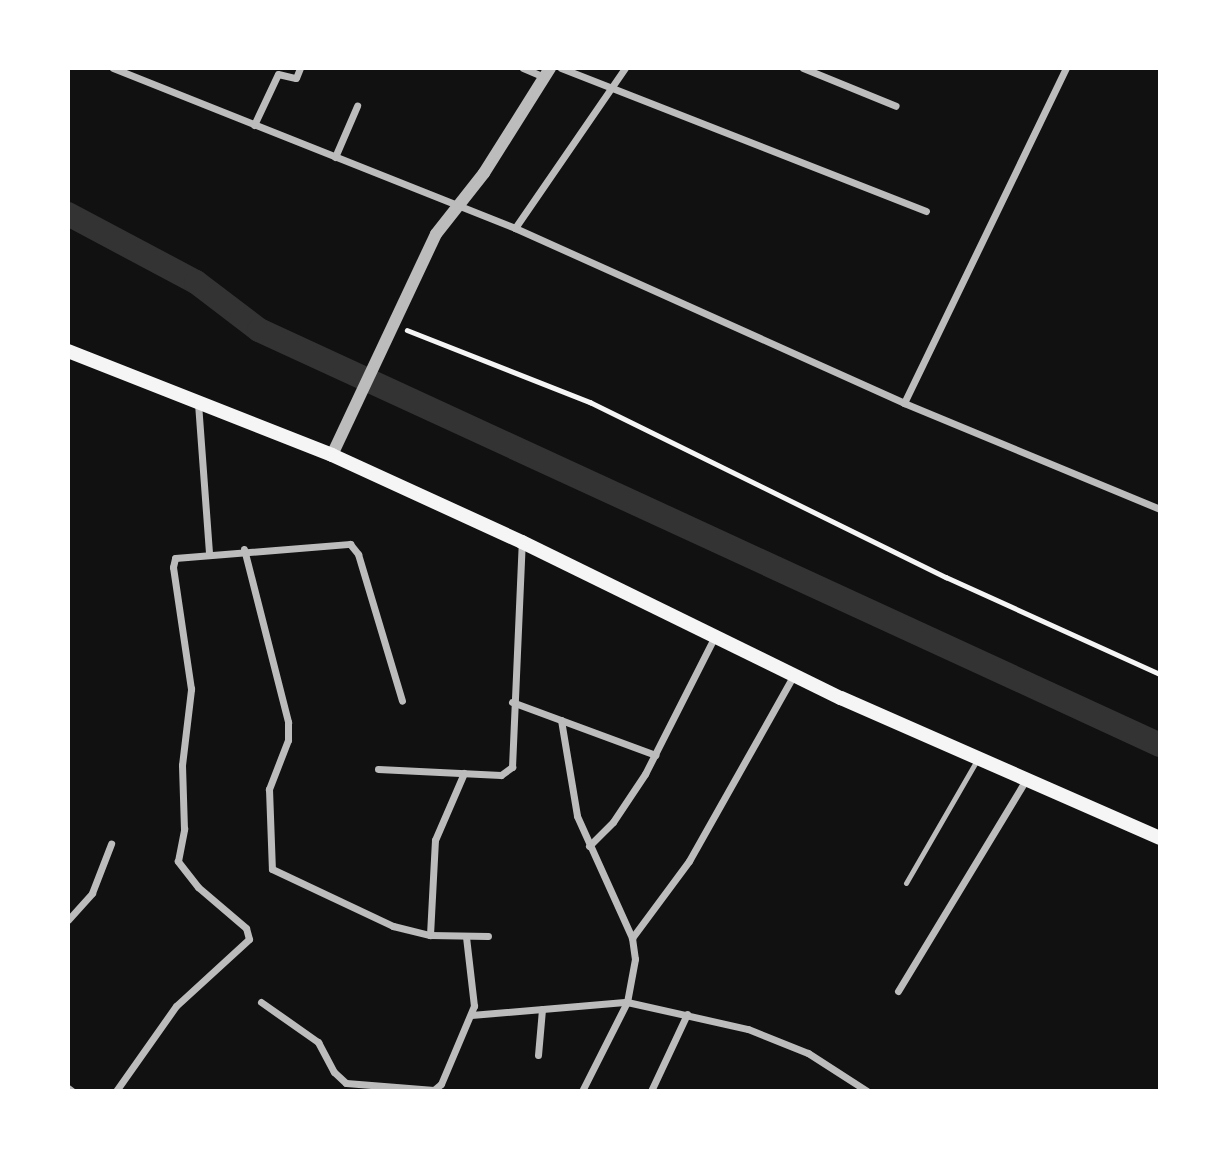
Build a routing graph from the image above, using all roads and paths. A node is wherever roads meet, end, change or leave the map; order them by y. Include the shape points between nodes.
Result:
1 (113, 68) edge
2 (300, 68) edge
3 (523, 68) edge
4 (561, 68) edge
5 (625, 68) edge
6 (803, 68) edge
7 (1066, 68) edge
8 (547, 73) edge
9 (612, 87) junction
10 (357, 106) dead end
11 (896, 106) dead end
12 (254, 125) junction
13 (335, 157) junction
14 (456, 206) junction
15 (926, 211) dead end
16 (515, 228) junction
17 (392, 324) junction
18 (68, 351) edge
19 (198, 403) junction
20 (904, 403) junction
21 (332, 455) junction
22 (1160, 509) edge
23 (522, 542) junction
24 (244, 550) junction
25 (209, 552) junction
26 (715, 636) junction
27 (1160, 674) edge
28 (794, 675) junction
29 (402, 701) dead end
30 (512, 702) junction
31 (561, 720) junction
32 (655, 755) junction
33 (977, 760) junction
34 (378, 769) dead end
35 (464, 773) junction
36 (1025, 781) junction
37 (1160, 838) edge
38 (111, 844) dead end
39 (589, 846) junction
40 (906, 883) dead end
41 (68, 920) edge
42 (430, 935) junction
43 (488, 936) dead end
44 (466, 937) junction
45 (632, 938) junction
46 (898, 991) dead end
47 (261, 1002) dead end
48 (627, 1002) junction
49 (542, 1009) junction
50 (687, 1014) junction
51 (471, 1015) junction
52 (538, 1055) dead end
53 (117, 1091) edge
54 (582, 1091) edge
55 (651, 1091) edge
56 (867, 1091) edge

1 - 12 street
2 - 12 street via 296,78 278,74
3 - 8 street
4 - 9 street
5 - 9 street
6 - 11 street
7 - 20 street
8 - 14 street via 484,173
9 - 15 street
9 - 16 street
10 - 13 street
12 - 13 street
13 - 14 street
14 - 16 street
14 - 17 street via 414,274
16 - 20 street
17 - 21 street
17 - 27 path via 590,402 946,577
18 - 19 main road
19 - 21 main road
19 - 25 street
20 - 22 street
21 - 23 main road
23 - 26 main road
23 - 30 street
24 - 25 street
24 - 29 street via 344,542 355,548
24 - 42 street via 288,722 288,740 269,789 272,869 358,913
25 - 53 street via 181,554 173,562 191,689 178,862 198,887 246,928 249,939 176,1006
26 - 28 main road
26 - 32 street
28 - 33 main road
28 - 45 street via 730,795 663,900
30 - 31 street
30 - 35 street via 512,766 501,775
31 - 32 street
31 - 39 street via 569,785
32 - 39 street via 613,822
33 - 36 main road
33 - 40 lane
34 - 35 street
35 - 42 street via 435,840 430,868
36 - 37 main road
36 - 46 street
38 - 41 street via 92,893
39 - 45 street
42 - 44 street
43 - 44 street
44 - 51 street via 474,989
45 - 48 street via 635,960
47 - 51 street via 318,1042 334,1072 346,1083 428,1090 441,1084
48 - 49 street
48 - 50 street
48 - 54 street
49 - 51 street
49 - 52 street
50 - 55 street
50 - 56 street via 748,1029 808,1054

